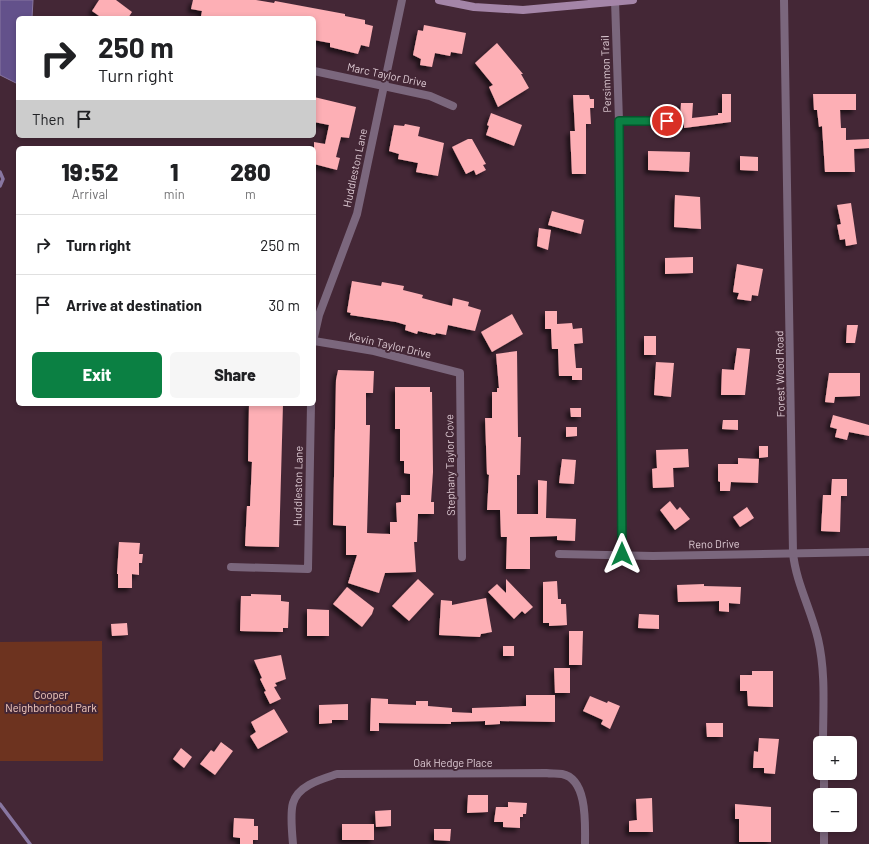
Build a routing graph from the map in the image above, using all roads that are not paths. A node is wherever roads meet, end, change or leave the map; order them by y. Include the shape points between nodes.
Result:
1 (402, 0) edge
2 (439, 0) edge
3 (633, 0) edge
4 (784, 0) edge
5 (615, 1) edge
6 (316, 71) edge
7 (384, 85) junction
8 (453, 106) dead end
9 (619, 121) junction
10 (667, 121) dead end
11 (316, 328) edge
12 (316, 341) edge
13 (460, 374) joint
14 (311, 406) edge
15 (869, 552) edge
16 (794, 553) junction
17 (559, 554) dead end
18 (622, 554) junction
19 (462, 557) dead end
20 (231, 568) dead end
21 (823, 736) edge
22 (824, 832) edge
23 (293, 844) edge
24 (585, 844) edge
25 (824, 844) edge

1 - 7 street, Huddleston Lane
2 - 5 street via 474,7 524,10
3 - 5 street
4 - 16 street, Forest Wood Road
5 - 9 street, Persimmon Trail
6 - 7 street, Marc Taylor Drive
7 - 8 street, Marc Taylor Drive via 430,96
7 - 11 street, Huddleston Lane via 357,214
9 - 10 lane
9 - 18 street, Persimmon Trail
12 - 13 street, Kevin Taylor Drive via 374,351
13 - 19 street, Stephany Taylor Cove
14 - 20 street, Huddleston Lane via 308,569
15 - 16 street, Reno Drive
16 - 18 street, Reno Drive via 653,556
16 - 21 street, Forest Wood Road via 796,574 818,638 823,669
17 - 18 street, Reno Drive
22 - 25 street
23 - 24 street, Oak Hedge Place via 293,802 305,787 337,774 563,774 573,780 579,789 584,806

